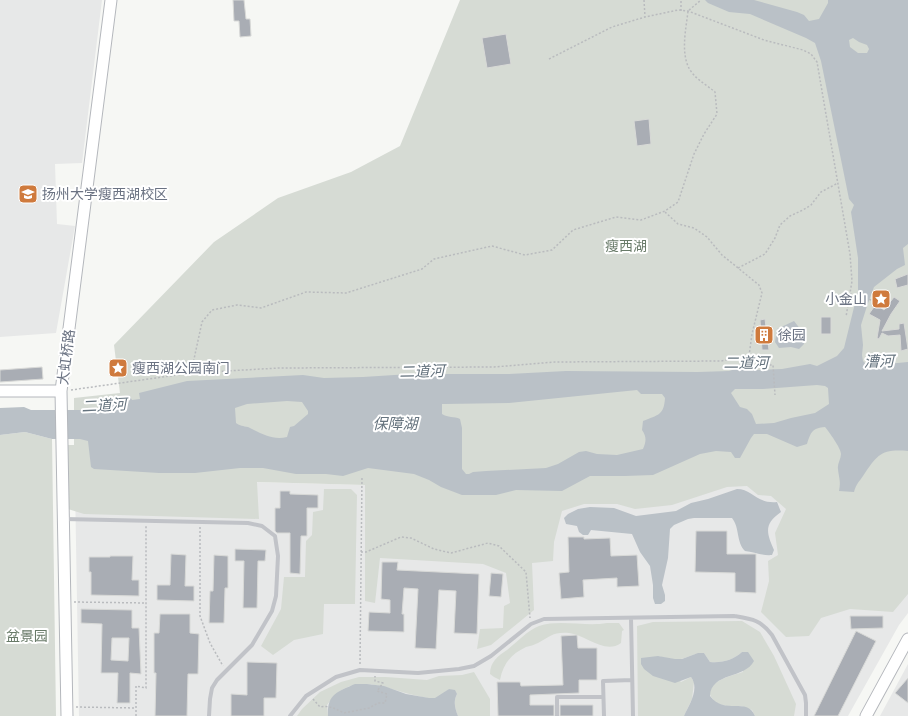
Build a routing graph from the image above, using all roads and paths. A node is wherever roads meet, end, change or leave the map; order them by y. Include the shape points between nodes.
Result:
1 (111, 0) edge
2 (644, 0) edge
3 (681, 0) edge
4 (700, 0) edge
5 (681, 10) junction
6 (688, 10) junction
7 (645, 17) junction
8 (549, 59) dead end
9 (838, 183) junction
10 (665, 211) junction
11 (737, 268) junction
12 (850, 294) junction
13 (875, 302) dead end
14 (846, 317) dead end
15 (749, 356) junction
16 (191, 373) junction
17 (0, 391) edge
18 (775, 395) dead end
19 (61, 396) junction
20 (362, 476) dead end
21 (63, 519) junction
22 (146, 521) junction
23 (200, 522) junction
24 (361, 552) junction
25 (64, 602) junction
26 (146, 603) junction
27 (631, 618) junction
28 (530, 624) junction
29 (908, 639) edge
30 (360, 670) junction
31 (226, 671) junction
32 (374, 671) junction
33 (632, 680) junction
34 (310, 694) junction
35 (604, 698) junction
36 (136, 708) junction
37 (67, 712) edge
38 (136, 716) edge
39 (209, 716) edge
40 (290, 716) edge
41 (557, 716) edge
42 (604, 716) edge
43 (633, 716) edge
44 (806, 716) edge
45 (866, 716) edge

1 - 19 street, 大虹桥路
2 - 7 path
3 - 5 path
4 - 6 path
5 - 6 path
5 - 7 path
6 - 9 path via 764,40 811,54 817,62
6 - 10 path via 684,49 686,59 693,74 715,92 717,114 694,154 678,202
7 - 8 path via 612,27
9 - 11 path via 821,192 811,205 790,216 780,225 765,254
9 - 12 path via 850,254
10 - 11 path via 678,224 694,228 707,237
10 - 16 path via 641,220 616,217 573,230 552,250 525,255 492,246 434,259 422,269 346,293 306,292 261,308 237,305 212,310 202,322
11 - 15 path via 759,285 762,293
12 - 13 path
12 - 14 path
15 - 16 path via 721,361 555,362 494,367 279,368
15 - 18 path via 759,365 773,365
16 - 19 path
17 - 19 street
19 - 21 street, 大虹桥路
20 - 24 path
21 - 22 lane
21 - 25 street, 大虹桥路
22 - 23 lane
22 - 26 path
23 - 31 path via 200,616 210,643
23 - 31 lane via 248,522 262,526 274,536 278,556 276,596 272,610 252,645
24 - 28 path via 401,537 411,538 434,549 451,553 488,543 499,546 526,572
24 - 30 path
25 - 26 path
25 - 37 street, 大虹桥路
26 - 36 path via 146,688 136,686
27 - 28 lane via 544,619
27 - 33 lane
27 - 44 lane via 734,616 759,622 772,635 805,695
28 - 32 lane via 491,656 474,666 418,674
29 - 45 street
30 - 32 lane
30 - 34 lane via 336,677
31 - 39 lane via 212,688
32 - 34 path via 375,681 383,683 377,691 387,694 385,703 344,713 333,707 320,706
33 - 35 lane via 603,681
33 - 43 lane
34 - 40 lane
35 - 41 lane via 557,697
35 - 42 lane
36 - 37 path
36 - 38 path

